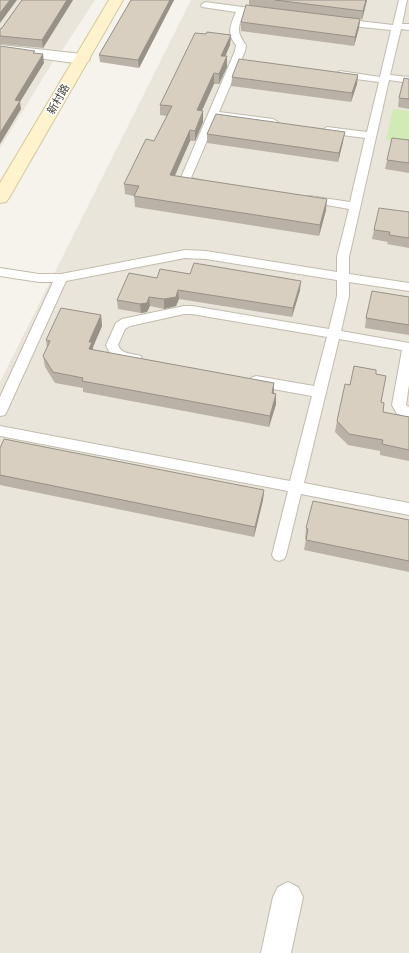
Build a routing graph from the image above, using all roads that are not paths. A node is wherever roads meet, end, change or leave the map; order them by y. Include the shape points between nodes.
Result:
1 (116, 0) edge
2 (205, 5) dead end
3 (404, 5) edge
4 (241, 10) junction
5 (257, 12) edge
6 (334, 21) edge
7 (401, 27) edge
8 (0, 49) edge
9 (82, 59) junction
10 (330, 73) edge
11 (384, 79) junction
12 (409, 80) edge
13 (214, 114) junction
14 (284, 124) edge
15 (316, 128) edge
16 (371, 136) junction
17 (208, 184) edge
18 (0, 198) edge
19 (301, 198) edge
20 (354, 206) junction
21 (0, 272) edge
22 (343, 277) junction
23 (61, 278) junction
24 (409, 287) edge
25 (334, 334) junction
26 (409, 347) edge
27 (151, 362) edge
28 (243, 378) edge
29 (319, 392) junction
30 (0, 411) edge
31 (409, 412) edge
32 (0, 431) edge
33 (296, 488) junction
34 (409, 509) edge
35 (279, 555) dead end
36 (288, 897) dead end
37 (276, 953) edge

1 - 9 street, 新村路
2 - 4 lane
3 - 7 lane
4 - 5 lane
4 - 13 lane via 233,30 241,45 240,61
6 - 7 lane
7 - 11 lane
8 - 9 street
9 - 18 street, 新村路
10 - 11 lane
11 - 12 lane
11 - 16 lane
13 - 14 lane
13 - 17 lane via 185,180
15 - 16 lane
16 - 20 lane
19 - 20 lane
20 - 22 lane via 343,257
21 - 23 lane via 39,278
22 - 23 lane via 206,255 185,254
22 - 24 lane
22 - 25 lane via 343,296
23 - 30 lane
25 - 26 lane
25 - 27 lane via 192,310 126,322 120,326 112,345 114,352 121,356
25 - 29 lane
26 - 31 lane via 398,405 402,410
28 - 29 lane
29 - 33 lane
32 - 33 lane
33 - 34 lane
33 - 35 lane
36 - 37 street

